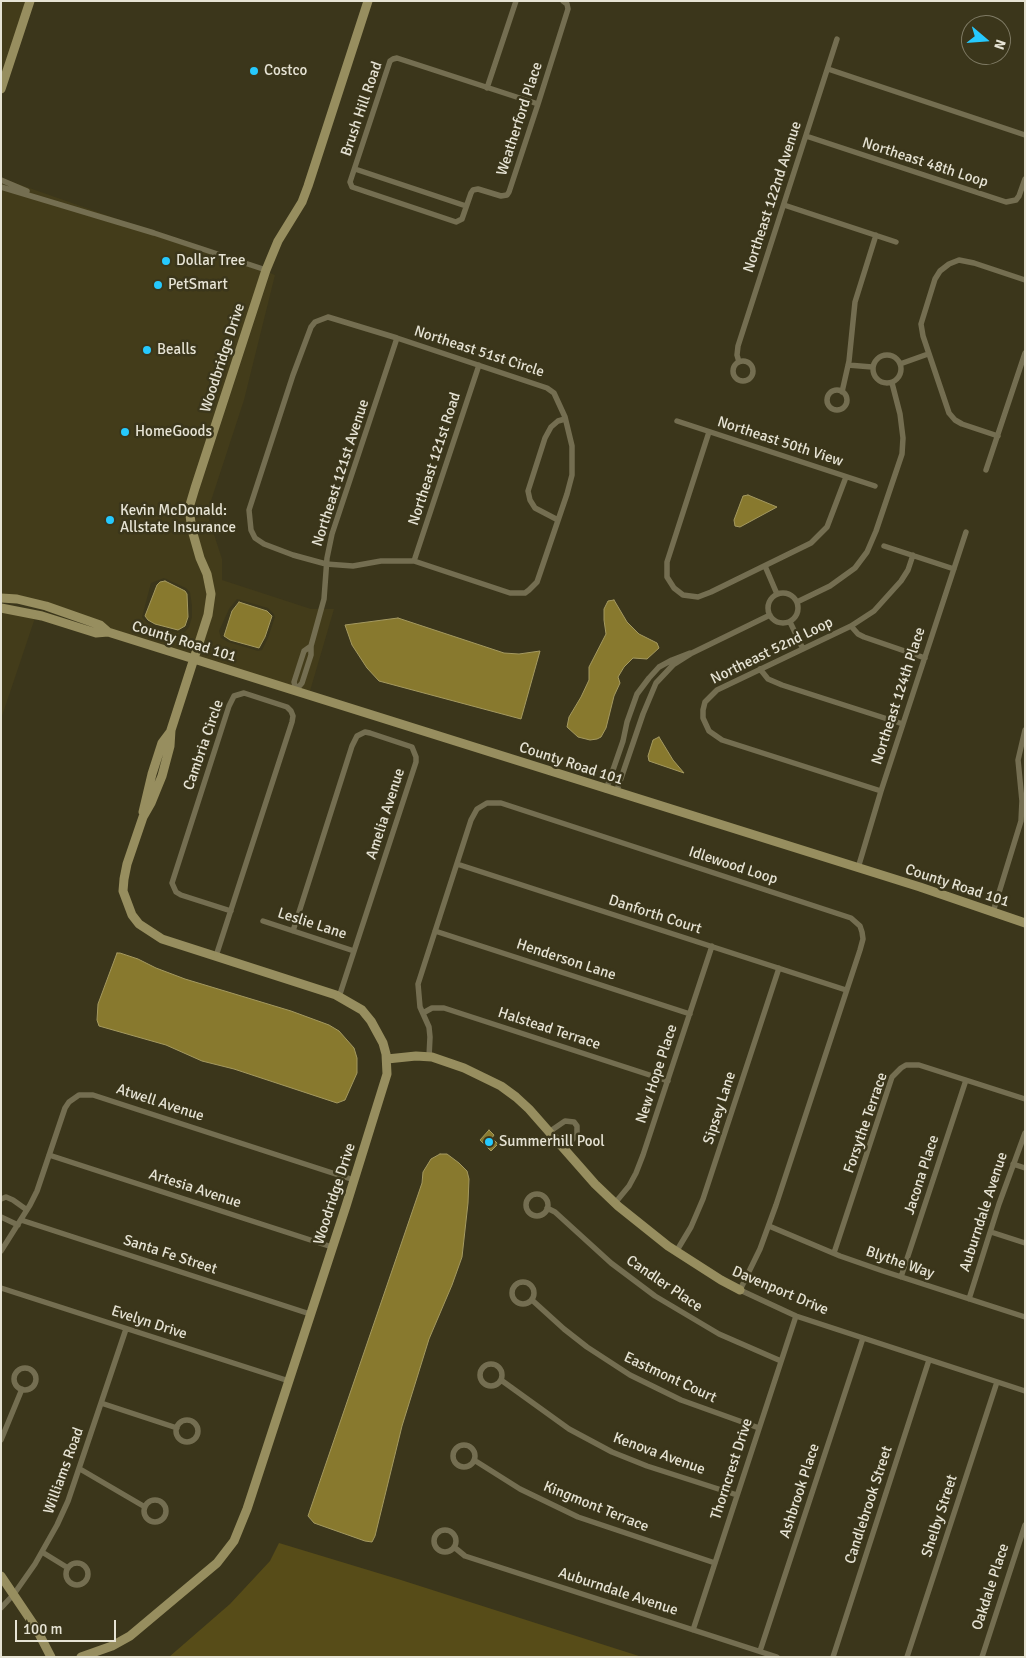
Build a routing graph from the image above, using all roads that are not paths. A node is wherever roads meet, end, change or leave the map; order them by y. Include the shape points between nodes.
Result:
1 (30, 1) edge
2 (368, 1) edge
3 (516, 1) edge
4 (563, 1) edge
5 (837, 39) dead end
6 (828, 69) junction
7 (487, 88) junction
8 (1, 89) edge
9 (538, 104) junction
10 (1025, 135) edge
11 (806, 136) junction
12 (355, 169) junction
13 (1025, 179) edge
14 (1, 180) edge
15 (1, 187) edge
16 (62, 204) junction
17 (784, 205) junction
18 (466, 206) junction
19 (876, 235) junction
20 (896, 242) dead end
21 (266, 270) junction
22 (1025, 280) edge
23 (397, 338) junction
24 (1025, 353) edge
25 (928, 354) junction
26 (739, 362) dead end
27 (900, 364) junction
28 (479, 365) junction
29 (848, 365) junction
30 (872, 367) junction
31 (892, 382) junction
32 (842, 392) dead end
33 (565, 419) junction
34 (677, 422) dead end
35 (709, 432) junction
36 (998, 436) junction
37 (986, 470) dead end
38 (846, 477) junction
39 (874, 486) dead end
40 (558, 520) junction
41 (966, 532) dead end
42 (884, 546) dead end
43 (913, 555) junction
44 (414, 560) junction
45 (326, 564) junction
46 (765, 566) junction
47 (954, 569) junction
48 (777, 594) junction
49 (1, 598) edge
50 (30, 602) junction
51 (797, 602) junction
52 (1, 608) edge
53 (27, 613) junction
54 (770, 615) junction
55 (790, 622) junction
56 (851, 626) junction
57 (108, 632) junction
58 (803, 649) junction
59 (692, 653) junction
60 (925, 658) junction
61 (194, 660) junction
62 (760, 669) junction
63 (296, 690) junction
64 (903, 724) junction
65 (1025, 730) edge
66 (606, 790) junction
67 (881, 791) junction
68 (616, 793) junction
69 (143, 817) joint
70 (457, 864) junction
71 (858, 868) junction
72 (231, 911) junction
73 (993, 912) junction
74 (263, 921) dead end
75 (1025, 923) edge
76 (435, 930) junction
77 (293, 931) junction
78 (712, 946) junction
79 (354, 951) junction
80 (216, 956) junction
81 (779, 968) junction
82 (846, 990) junction
83 (339, 997) junction
84 (423, 1013) junction
85 (690, 1014) junction
86 (429, 1057) junction
87 (387, 1059) junction
88 (966, 1080) junction
89 (668, 1081) junction
90 (1025, 1099) edge
91 (549, 1132) junction
92 (1025, 1133) edge
93 (563, 1148) junction
94 (49, 1155) junction
95 (1013, 1164) junction
96 (1025, 1168) edge
97 (354, 1180) junction
98 (1, 1199) edge
99 (615, 1203) junction
100 (547, 1208) dead end
101 (27, 1210) junction
102 (1, 1217) edge
103 (19, 1222) junction
104 (769, 1226) junction
105 (991, 1232) junction
106 (1025, 1243) edge
107 (332, 1247) junction
108 (1, 1251) edge
109 (676, 1252) junction
110 (834, 1253) junction
111 (901, 1277) junction
112 (1, 1288) edge
113 (740, 1290) junction
114 (969, 1299) junction
115 (532, 1300) dead end
116 (310, 1314) junction
117 (796, 1316) junction
118 (1025, 1317) edge
119 (126, 1329) junction
120 (863, 1338) junction
121 (929, 1360) junction
122 (781, 1361) junction
123 (501, 1380) dead end
124 (289, 1381) junction
125 (997, 1382) junction
126 (22, 1389) dead end
127 (1025, 1391) edge
128 (101, 1403) junction
129 (177, 1428) dead end
130 (759, 1428) junction
131 (1, 1440) edge
132 (474, 1460) dead end
133 (80, 1469) junction
134 (737, 1495) junction
135 (145, 1506) dead end
136 (1025, 1526) edge
137 (454, 1547) dead end
138 (42, 1552) junction
139 (715, 1563) junction
140 (68, 1568) dead end
141 (1, 1576) edge
142 (14, 1594) junction
143 (1, 1608) edge
144 (693, 1630) junction
145 (760, 1651) junction
146 (51, 1657) edge
147 (82, 1657) edge
148 (777, 1657) edge
149 (833, 1657) edge
150 (907, 1657) edge
151 (982, 1657) edge

1 - 8 street
2 - 21 street, Woodbridge Drive via 302,202 278,241
3 - 7 street
4 - 9 street, Weatherford Place via 568,9
5 - 6 street, Northeast 122nd Avenue
6 - 10 street
6 - 11 street, Northeast 122nd Avenue
7 - 9 street, Brush Hill Road
7 - 12 street, Brush Hill Road via 397,58 391,60
9 - 18 street, Weatherford Place via 508,194 501,196 476,189 471,192
11 - 13 street, Northeast 48th Loop via 1006,202 1020,196
11 - 17 street, Northeast 122nd Avenue
12 - 18 street
12 - 18 street, Brush Hill Road via 350,182 352,187 373,196 456,222 462,220
14 - 16 street
15 - 16 street
16 - 21 street
17 - 19 street
17 - 26 street, Northeast 122nd Avenue via 738,346
19 - 20 street
19 - 29 street via 855,302
21 - 61 street, Woodbridge Drive via 190,508 192,530 211,594 208,616
22 - 25 street via 959,260 940,270 921,324
23 - 28 street, Northeast 51st Circle
23 - 45 street, Northeast 121st Avenue via 332,534
23 - 45 street, Northeast 51st Circle via 335,318 315,322 306,338 251,504 249,520 255,538 292,555
24 - 36 street
25 - 27 street
25 - 36 street via 949,413 962,424
27 - 30 street via 887,354 879,357
27 - 31 street via 899,377
28 - 33 street, Northeast 51st Circle via 547,388 554,393
28 - 44 street, Northeast 121st Road
29 - 30 street
29 - 32 street
30 - 31 street via 880,382
31 - 51 street via 900,414 902,446 895,477 867,552 855,568 830,586
33 - 40 street, Northeast 51st Circle via 572,446 572,475
33 - 40 street via 551,427 545,438 528,491 535,508
34 - 35 street, Northeast 50th View
35 - 38 street, Northeast 50th View
35 - 46 street via 667,562 667,577 683,595 698,597
36 - 37 street
38 - 39 street, Northeast 50th View
38 - 46 street via 827,527 811,543
40 - 44 street, Northeast 51st Circle via 537,582 525,593 510,593
41 - 47 street, Northeast 124th Place
42 - 43 street
43 - 47 street
43 - 56 street, Northeast 52nd Loop via 908,570 890,595 874,611
44 - 45 street, Northeast 51st Circle via 353,566
45 - 63 street, Northeast 121st Avenue via 324,599 311,646 304,651 294,682
46 - 48 street
47 - 60 street, Northeast 124th Place
48 - 51 street via 791,595
48 - 54 street via 768,606
49 - 50 street, County Road 101
50 - 53 street
50 - 57 street, County Road 101 via 100,625
51 - 55 street via 797,615
52 - 53 street, County Road 101
53 - 57 street, County Road 101 via 96,633
54 - 55 street via 781,623
54 - 59 street
55 - 58 street
56 - 58 street, Northeast 52nd Loop
56 - 60 street via 864,637
57 - 61 street, County Road 101
58 - 62 street, Northeast 52nd Loop
59 - 66 street via 659,667 637,694
59 - 68 street via 656,683
60 - 64 street, Northeast 124th Place
61 - 63 street, County Road 101
61 - 69 street, Woodbridge Drive via 171,730 162,776
62 - 64 street via 768,679 782,685
62 - 67 street, Northeast 52nd Loop via 711,694 702,710 709,731 722,740
63 - 66 street, County Road 101
64 - 67 street, Northeast 124th Place
65 - 73 street via 1018,760 1021,822
66 - 68 street, County Road 101
67 - 71 street, Northeast 124th Place
68 - 71 street, County Road 101
69 - 80 street, Woodridge Drive via 124,879 123,891 132,915 138,924 162,939
70 - 76 street, Idlewood Loop
70 - 78 street, Danforth Court
70 - 82 street, Idlewood Loop via 477,809 494,802 509,806 851,918 860,926 863,939
71 - 73 street, County Road 101
72 - 72 street, Cambria Circle via 181,895 172,883 231,700 244,693 287,707 293,716
72 - 80 street, Cambria Circle
73 - 75 street, County Road 101
74 - 77 street, Leslie Lane
76 - 84 street, Idlewood Loop via 418,984
76 - 85 street, Henderson Lane
77 - 79 street, Leslie Lane
77 - 79 street, Amelia Avenue via 352,746 357,736 370,733 408,746 416,756
78 - 81 street, Danforth Court
78 - 85 street, New Hope Place
79 - 83 street, Amelia Avenue
80 - 83 street, Woodridge Drive
81 - 82 street, Danforth Court
81 - 109 street, Sipsey Lane via 709,1182 691,1227
82 - 104 street, Idlewood Loop
83 - 87 street, Woodridge Drive via 362,1010 370,1020 383,1043
84 - 86 street, Idlewood Loop via 429,1027
84 - 89 street, Halstead Terrace via 432,1008 444,1008
85 - 89 street, New Hope Place
86 - 87 street, Davenport Drive
86 - 91 street, Davenport Drive via 464,1068 501,1086
87 - 97 street, Woodridge Drive via 387,1074
88 - 90 street, Forsythe Terrace
88 - 110 street, Forsythe Terrace via 918,1065 906,1065 896,1072
88 - 111 street, Jacona Place
89 - 99 street, New Hope Place via 636,1173
91 - 93 street, Davenport Drive
91 - 93 street via 565,1121 574,1122 577,1135
92 - 95 street, Auburndale Avenue
93 - 99 street, Davenport Drive
94 - 97 street, Atwell Avenue via 65,1108 74,1098 86,1094
94 - 101 street, Atwell Avenue
94 - 107 street, Artesia Avenue
95 - 96 street
95 - 105 street, Auburndale Avenue
97 - 107 street, Woodridge Drive
98 - 101 street via 6,1197
99 - 109 street, Davenport Drive
100 - 122 street, Candler Place via 655,1296 719,1334
101 - 103 street, Atwell Avenue
102 - 103 street
103 - 108 street, Atwell Avenue
103 - 116 street, Santa Fe Street
104 - 110 street, Blythe Way
104 - 113 street, Idlewood Loop
105 - 106 street
105 - 114 street, Auburndale Avenue
107 - 116 street, Woodridge Drive
109 - 113 street, Davenport Drive
110 - 111 street, Blythe Way
111 - 114 street, Blythe Way
112 - 119 street, Evelyn Drive
113 - 117 street, Davenport Drive
114 - 118 street, Blythe Way
115 - 130 street, Eastmont Court via 564,1330 630,1375 681,1400
116 - 124 street, Woodridge Drive
117 - 120 street, Davenport Drive
117 - 122 street, Thorncrest Drive
119 - 124 street, Evelyn Drive
119 - 128 street, Williams Road
120 - 121 street, Davenport Drive
120 - 145 street, Ashbrook Place
121 - 125 street, Davenport Drive
121 - 149 street, Candlebrook Street
122 - 130 street, Thorncrest Drive
123 - 134 street, Kenova Avenue via 569,1429 612,1452
124 - 147 street, Woodridge Drive via 242,1523 227,1552 130,1636
125 - 127 street, Davenport Drive
125 - 150 street, Shelby Street
126 - 131 street
128 - 129 street
128 - 133 street, Williams Road
130 - 134 street, Thorncrest Drive
132 - 139 street, Kingmont Terrace via 513,1485 578,1517
133 - 135 street
133 - 138 street, Williams Road
134 - 139 street, Thorncrest Drive
136 - 151 street, Oakdale Place
137 - 144 street, Auburndale Avenue via 465,1556
138 - 140 street
138 - 142 street, Williams Road
139 - 144 street, Thorncrest Drive
141 - 142 street
142 - 143 street, Williams Road
142 - 146 street
144 - 145 street, Auburndale Avenue
145 - 148 street, Auburndale Avenue

